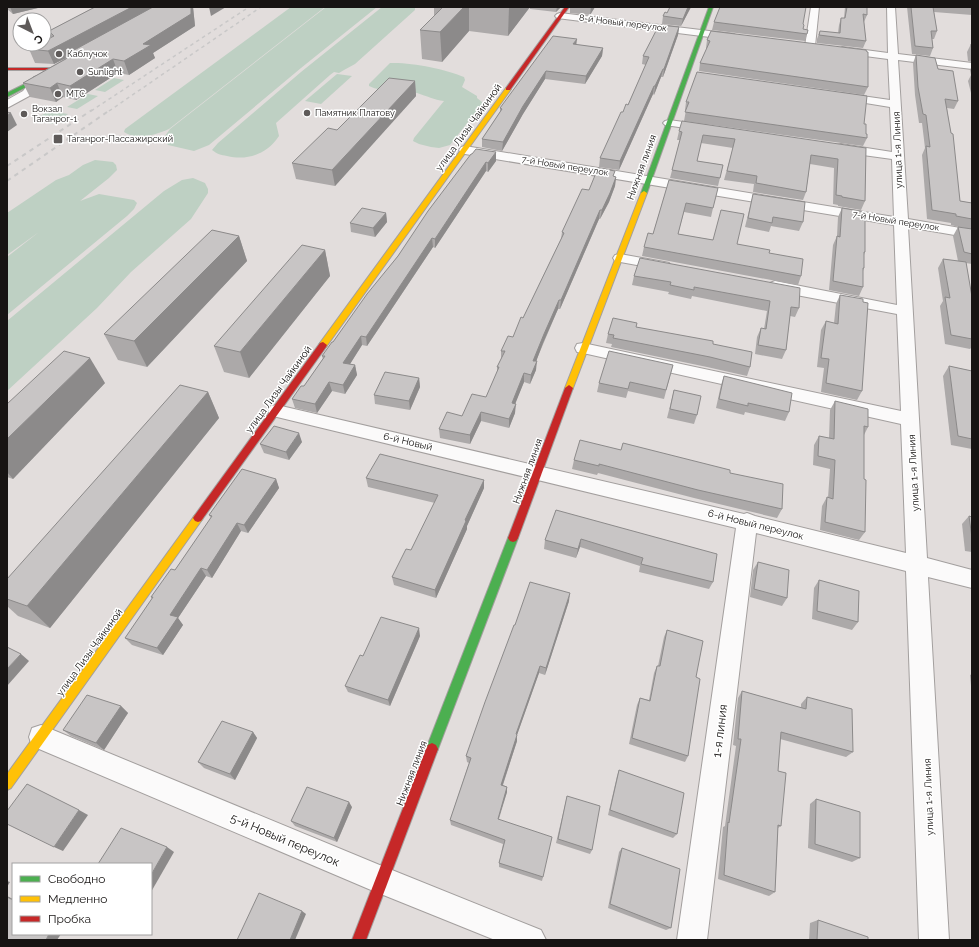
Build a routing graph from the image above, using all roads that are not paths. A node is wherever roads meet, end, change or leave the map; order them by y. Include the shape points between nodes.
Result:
1 (566, 7) edge
2 (711, 7) edge
3 (815, 7) edge
4 (891, 7) edge
5 (560, 16) junction
6 (702, 33) junction
7 (740, 38) edge
8 (810, 46) edge
9 (833, 49) edge
10 (893, 56) junction
11 (972, 66) edge
12 (7, 69) edge
13 (38, 79) joint
14 (25, 89) junction
15 (7, 95) edge
16 (834, 95) edge
17 (895, 104) junction
18 (7, 105) edge
19 (669, 123) junction
20 (716, 130) edge
21 (826, 146) edge
22 (465, 150) junction
23 (897, 156) junction
24 (648, 180) junction
25 (901, 222) junction
26 (972, 234) edge
27 (620, 258) junction
28 (682, 269) edge
29 (759, 283) edge
30 (905, 310) junction
31 (584, 348) junction
32 (276, 411) junction
33 (910, 420) junction
34 (539, 471) junction
35 (747, 521) junction
36 (918, 565) junction
37 (972, 578) edge
38 (41, 737) junction
39 (7, 784) edge
40 (382, 880) junction
41 (359, 940) edge
42 (531, 940) edge
43 (692, 940) edge
44 (934, 940) edge

1 - 5 main road, улица Лизы Чайкиной
2 - 6 main road, Нижняя линия
3 - 8 street
4 - 10 street, улица 1-я Линия
5 - 6 street, 8-й Новый переулок
5 - 22 main road, улица Лизы Чайкиной
6 - 7 street, 8-й Новый переулок
6 - 19 main road, Нижняя линия via 691,75
9 - 10 street
10 - 11 street
10 - 17 street, улица 1-я Линия
12 - 13 main road via 58,68
12 - 14 main road via 20,76
13 - 14 street
14 - 15 main road
14 - 18 street
16 - 17 street
17 - 23 street, улица 1-я Линия
19 - 20 street
19 - 24 main road, Нижняя линия
21 - 23 street
22 - 24 street, 7-й Новый переулок
22 - 32 main road, улица Лизы Чайкиной
23 - 25 street, улица 1-я Линия
24 - 25 street, 7-й Новый переулок
24 - 27 main road, Нижняя линия
25 - 26 street, 7-й Новый переулок
25 - 30 street, улица 1-я Линия
27 - 28 street
27 - 31 main road, Нижняя линия
29 - 30 street
30 - 33 street, улица 1-я Линия
31 - 33 street
31 - 34 main road, Нижняя линия
32 - 34 street, 6-й Новый
32 - 38 main road, улица Лизы Чайкиной
33 - 36 street, улица 1-я Линия
34 - 35 street, 6-й Новый переулок
34 - 40 main road, Нижняя линия
35 - 36 street, 6-й Новый переулок
35 - 43 street, 1-я линия
36 - 37 street, 6-й Новый переулок
36 - 44 street, улица 1-я Линия
38 - 39 main road, улица Лизы Чайкиной
38 - 40 street, 5-й Новый переулок
40 - 41 main road, Нижняя линия
40 - 42 street, 5-й Новый переулок

